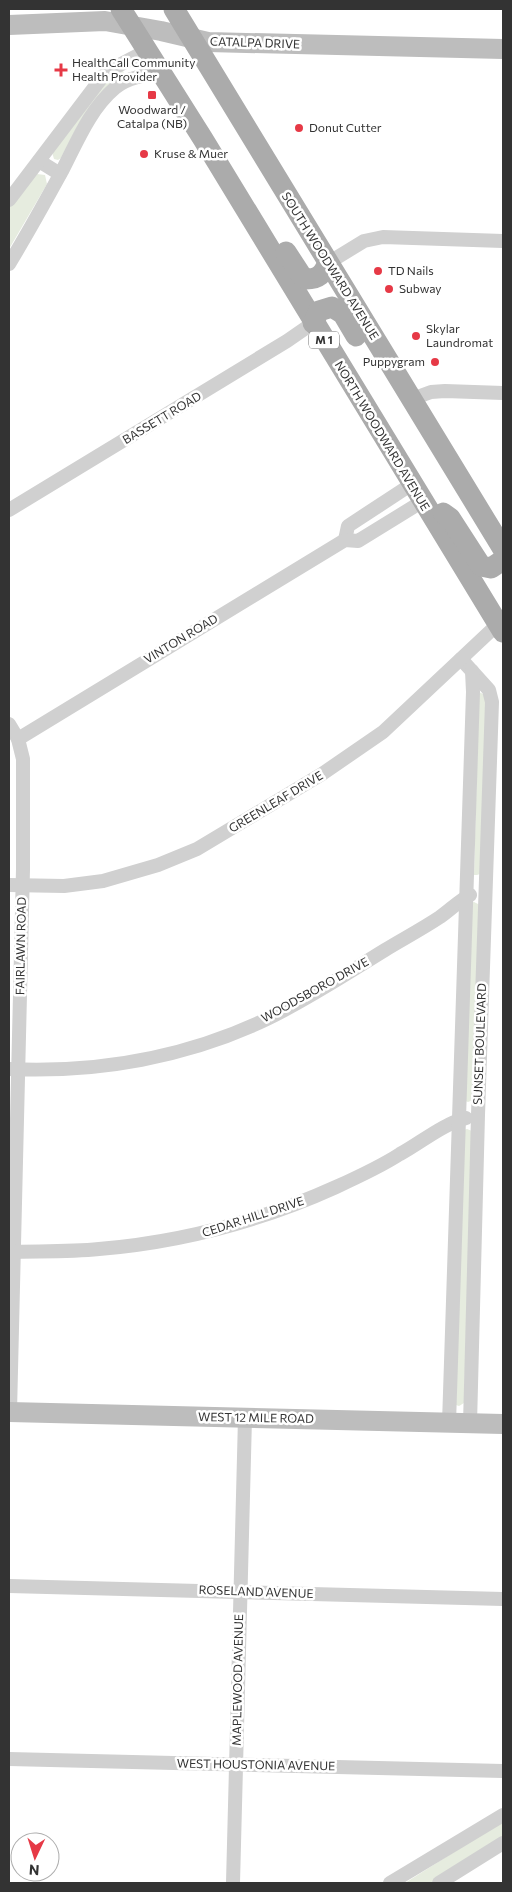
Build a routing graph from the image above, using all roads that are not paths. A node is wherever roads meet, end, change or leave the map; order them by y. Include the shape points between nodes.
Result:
1 (121, 9) edge
2 (174, 9) edge
3 (9, 25) edge
4 (133, 26) junction
5 (191, 38) junction
6 (503, 49) edge
7 (148, 50) junction
8 (162, 73) junction
9 (203, 140) junction
10 (39, 160) junction
11 (60, 174) junction
12 (9, 200) edge
13 (503, 241) edge
14 (328, 263) junction
15 (9, 264) edge
16 (313, 323) junction
17 (503, 393) edge
18 (412, 399) junction
19 (418, 492) junction
20 (9, 510) edge
21 (345, 540) junction
22 (503, 548) edge
23 (503, 560) edge
24 (502, 625) edge
25 (462, 659) junction
26 (472, 672) junction
27 (9, 724) edge
28 (18, 739) junction
29 (16, 886) edge
30 (487, 887) junction
31 (466, 897) junction
32 (14, 1069) edge
33 (478, 1115) junction
34 (458, 1121) junction
35 (11, 1252) edge
36 (10, 1412) edge
37 (245, 1418) junction
38 (449, 1423) junction
39 (470, 1424) junction
40 (503, 1424) edge
41 (9, 1586) edge
42 (240, 1592) junction
43 (503, 1599) edge
44 (9, 1759) edge
45 (236, 1765) junction
46 (503, 1771) edge
47 (503, 1815) edge
48 (503, 1844) edge
49 (233, 1883) edge
50 (390, 1883) edge
51 (439, 1883) edge

1 - 4 main road, NORTH WOODWARD AVENUE / M 1
2 - 5 main road, SOUTH WOODWARD AVENUE
3 - 4 street, CATALPA DRIVE via 105,21
4 - 5 street, CATALPA DRIVE
4 - 7 main road, NORTH WOODWARD AVENUE / M 1
5 - 6 street, CATALPA DRIVE via 226,43
5 - 14 main road, SOUTH WOODWARD AVENUE
7 - 8 main road, NORTH WOODWARD AVENUE / M 1
7 - 10 street via 104,76
8 - 9 main road, NORTH WOODWARD AVENUE / M 1
8 - 11 street via 116,86 87,123
9 - 14 main road via 238,175 306,280 322,274
9 - 16 main road, NORTH WOODWARD AVENUE / M 1
10 - 11 street
10 - 12 street
11 - 15 street
13 - 14 street via 383,237 364,241
14 - 18 main road, SOUTH WOODWARD AVENUE
16 - 18 main road via 319,311 338,310 380,376
16 - 19 main road, NORTH WOODWARD AVENUE / M 1
16 - 20 street, BASSETT ROAD
17 - 18 street via 445,391
18 - 22 main road, SOUTH WOODWARD AVENUE
19 - 21 street, VINTON ROAD via 358,541
19 - 21 street, VINTON ROAD via 348,526
19 - 23 main road via 450,518 481,566 491,568
19 - 24 main road, NORTH WOODWARD AVENUE / M 1
21 - 28 street, VINTON ROAD
24 - 25 street, GREENLEAF DRIVE
25 - 26 street, SUNSET BOULEVARD
25 - 29 street, GREENLEAF DRIVE via 383,732 358,750 197,849 158,865 103,881 64,886
26 - 30 street, SUNSET BOULEVARD via 489,690 492,702
26 - 31 street, SUNSET BOULEVARD
27 - 28 street, FAIRLAWN ROAD
28 - 29 street, FAIRLAWN ROAD via 23,759
29 - 32 street, FAIRLAWN ROAD
30 - 31 street, WOODSBORO DRIVE
30 - 33 street, SUNSET BOULEVARD
31 - 32 street, WOODSBORO DRIVE via 439,918 304,999 224,1036 132,1062 75,1068
31 - 34 street, SUNSET BOULEVARD
32 - 35 street, FAIRLAWN ROAD
33 - 34 street, CEDAR HILL DRIVE
33 - 39 street, SUNSET BOULEVARD
34 - 35 street, CEDAR HILL DRIVE via 378,1167 289,1207 244,1222 204,1233 124,1247
34 - 38 street, SUNSET BOULEVARD
35 - 36 street, FAIRLAWN ROAD
36 - 37 street, WEST 12 MILE ROAD
37 - 38 street, WEST 12 MILE ROAD
37 - 42 street, MAPLEWOOD AVENUE
38 - 39 street, WEST 12 MILE ROAD
39 - 40 street, WEST 12 MILE ROAD
41 - 42 street, ROSELAND AVENUE
42 - 43 street, ROSELAND AVENUE
42 - 45 street, MAPLEWOOD AVENUE
44 - 45 street, WEST HOUSTONIA AVENUE
45 - 46 street, WEST HOUSTONIA AVENUE
45 - 49 street, MAPLEWOOD AVENUE
47 - 50 street
48 - 51 street

